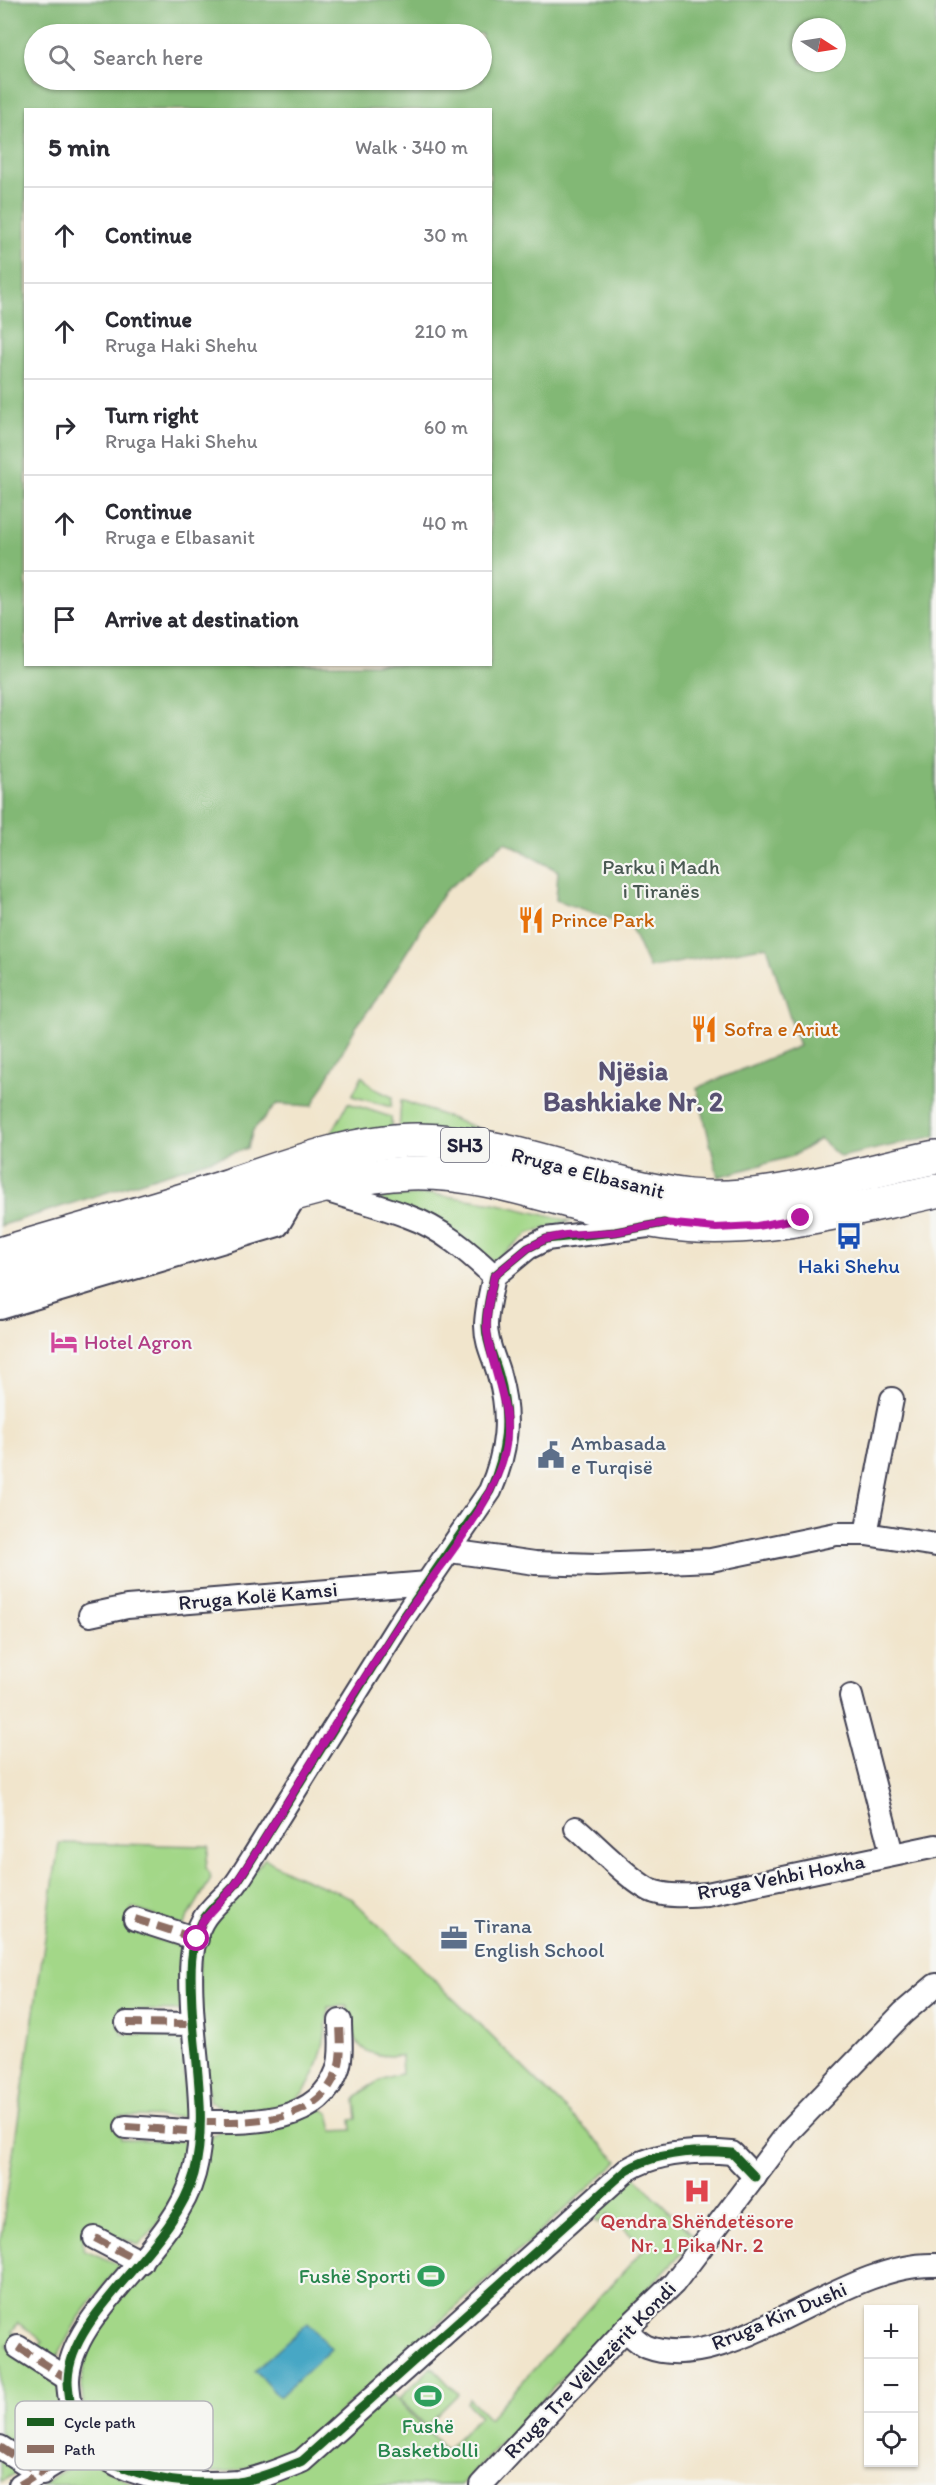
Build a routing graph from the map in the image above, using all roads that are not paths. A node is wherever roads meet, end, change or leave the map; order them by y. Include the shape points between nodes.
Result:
1 (936, 1157) edge
2 (307, 1190) junction
3 (936, 1191) edge
4 (664, 1223) junction
5 (0, 1254) edge
6 (494, 1276) junction
7 (0, 1287) edge
8 (0, 1308) edge
9 (892, 1399) dead end
10 (866, 1534) junction
11 (936, 1545) edge
12 (450, 1551) junction
13 (428, 1582) junction
14 (90, 1615) dead end
15 (851, 1696) dead end
16 (576, 1828) dead end
17 (936, 1846) edge
18 (892, 1854) junction
19 (135, 1919) dead end
20 (197, 1939) junction
21 (936, 1985) edge
22 (340, 2021) dead end
23 (127, 2023) dead end
24 (193, 2024) junction
25 (126, 2127) dead end
26 (200, 2127) junction
27 (755, 2177) junction
28 (95, 2238) dead end
29 (141, 2262) junction
30 (936, 2265) edge
31 (626, 2331) junction
32 (18, 2347) dead end
33 (68, 2379) junction
34 (71, 2401) edge
35 (0, 2447) edge
36 (15, 2457) edge
37 (36, 2470) edge
38 (48, 2470) edge
39 (129, 2470) edge
40 (42, 2474) junction
41 (20, 2485) edge
42 (481, 2485) edge

1 - 5 main road, Rruga e Elbasanit / SH3 via 779,1190 713,1197 664,1192 476,1146 419,1140 376,1144 298,1163
2 - 4 main road, Rruga e Elbasanit / SH3 via 372,1176 462,1175
2 - 6 street via 408,1216 430,1226
2 - 7 main road, Rruga e Elbasanit / SH3
2 - 8 street via 279,1225
3 - 4 main road, Rruga e Elbasanit / SH3 via 757,1226 716,1228
4 - 6 street via 546,1239 528,1248
6 - 12 street via 486,1327 507,1411 506,1446 490,1491
9 - 10 street
10 - 11 street
10 - 12 street via 836,1534 711,1560 652,1563 536,1563
12 - 13 street
13 - 14 street, Rruga Kolë Kamsi via 127,1607
13 - 20 street via 235,1885 202,1922
15 - 18 street
16 - 18 street, Rruga Vehbi Hoxha via 641,1885 654,1892 678,1895 707,1894
17 - 18 street, Rruga Vehbi Hoxha
19 - 20 street
20 - 24 street via 190,1980
21 - 27 street, Rruga Tre Vëllezërit Kondi via 903,2013 790,2130
22 - 26 street via 337,2072 315,2101 296,2113 274,2119
23 - 24 street
24 - 26 street
25 - 26 street
26 - 29 street via 198,2158 189,2192 170,2226
27 - 31 street, Rruga Tre Vëllezërit Kondi via 674,2283
27 - 39 street via 732,2153 714,2152 645,2160 627,2170 302,2462 240,2482 216,2484 168,2481
28 - 29 street
29 - 33 street via 102,2306 77,2344
30 - 31 street, Rruga Kin Dushi via 914,2264 886,2271 774,2323 708,2348 678,2351 646,2347
31 - 42 street, Rruga Tre Vëllezërit Kondi
32 - 33 street
33 - 34 street
35 - 36 street
37 - 40 street
38 - 40 street
40 - 41 street

